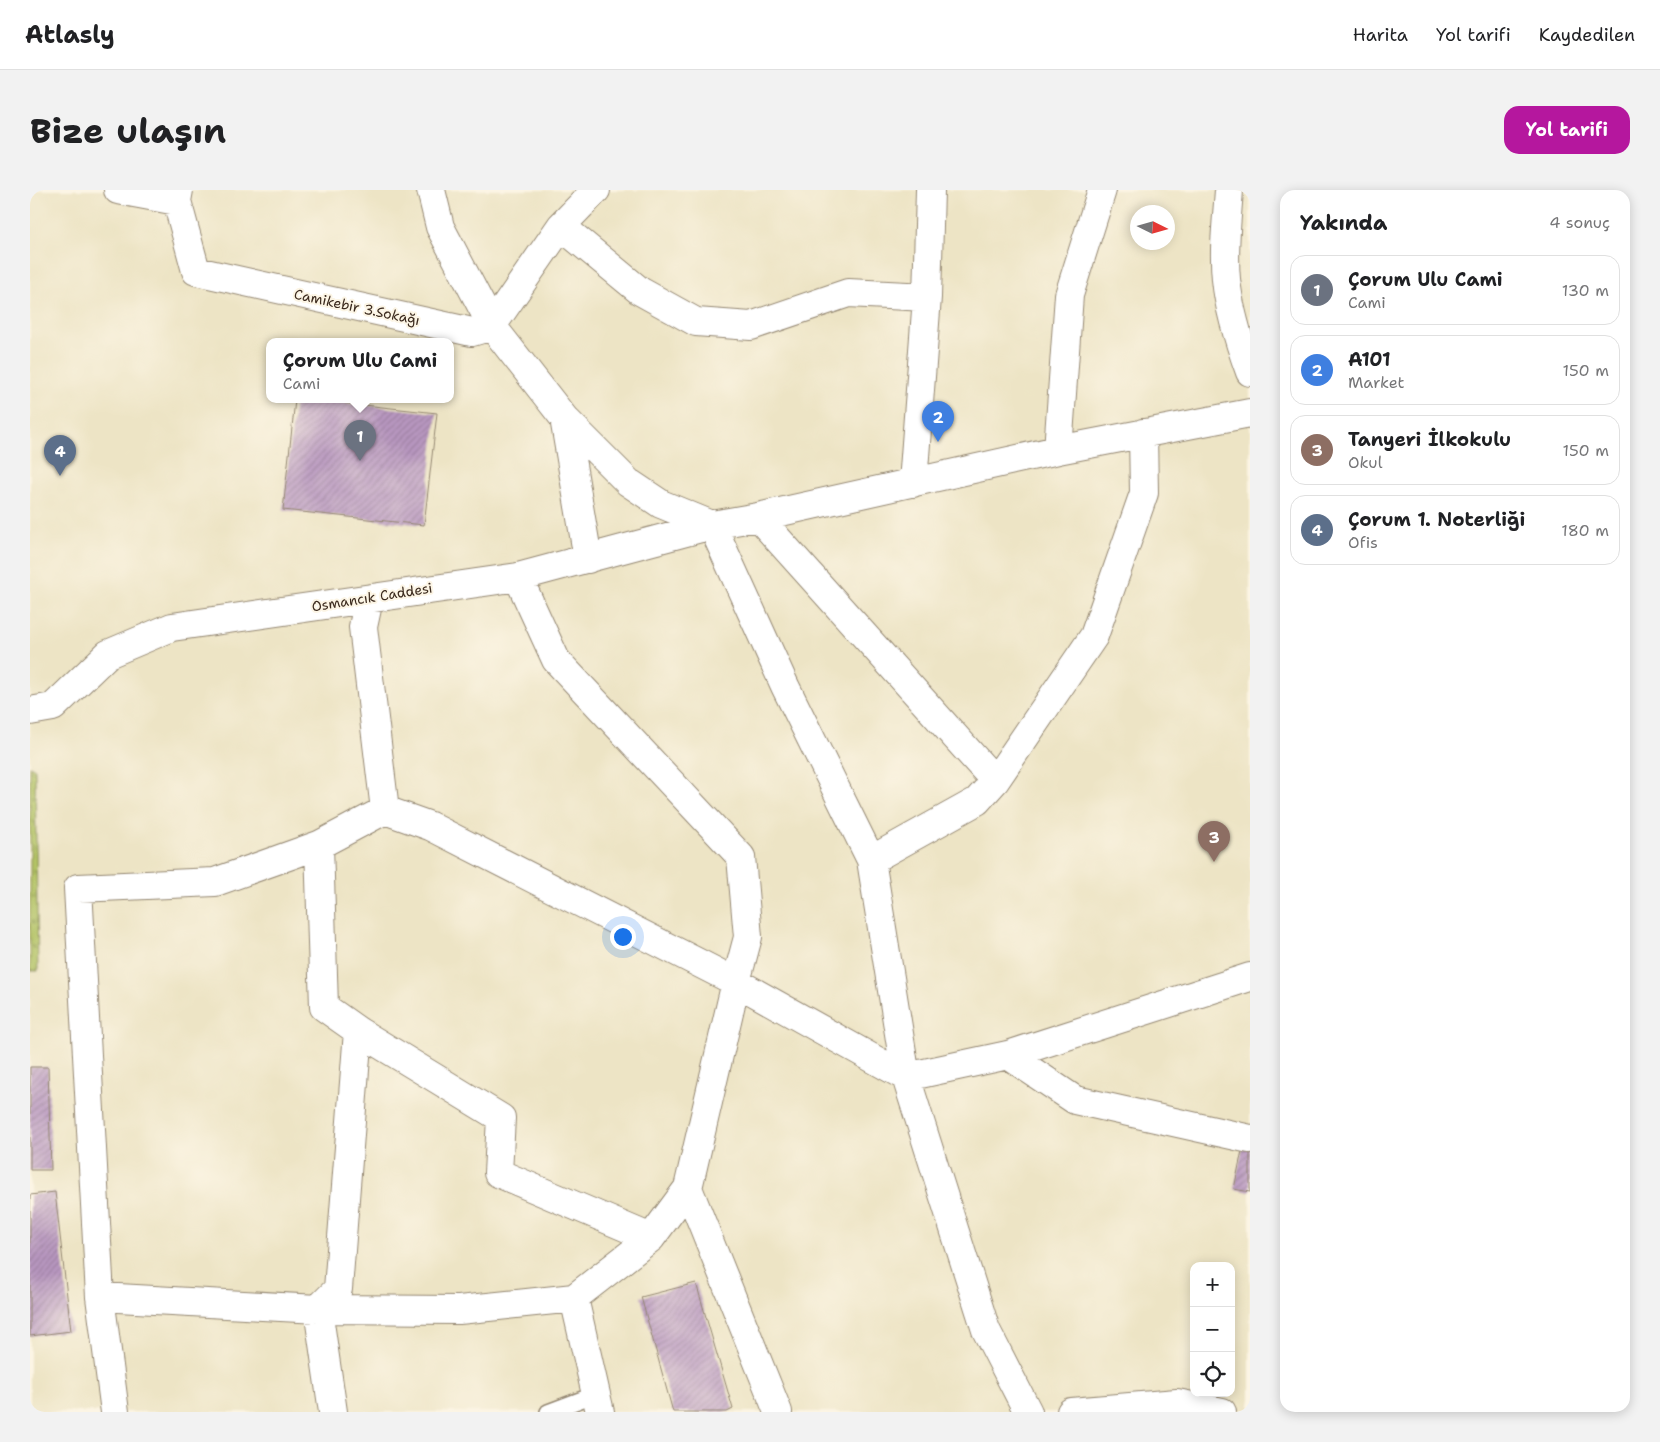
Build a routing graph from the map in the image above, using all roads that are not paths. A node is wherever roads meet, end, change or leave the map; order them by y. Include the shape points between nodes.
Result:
1 (118, 190) edge
2 (431, 190) edge
3 (596, 190) edge
4 (930, 190) edge
5 (1102, 190) edge
6 (1229, 190) edge
7 (178, 195) edge
8 (560, 226) junction
9 (926, 297) junction
10 (492, 326) junction
11 (1250, 372) edge
12 (1250, 413) edge
13 (564, 418) junction
14 (1143, 432) junction
15 (1058, 450) junction
16 (913, 483) junction
17 (758, 517) junction
18 (712, 525) junction
19 (588, 559) junction
20 (518, 576) junction
21 (369, 599) junction
22 (42, 709) edge
23 (995, 781) junction
24 (385, 810) junction
25 (319, 846) junction
26 (871, 860) junction
27 (1250, 977) edge
28 (736, 982) junction
29 (358, 1031) junction
30 (1008, 1055) junction
31 (906, 1077) junction
32 (1250, 1138) edge
33 (688, 1188) junction
34 (651, 1238) junction
35 (100, 1297) junction
36 (574, 1298) junction
37 (318, 1309) junction
38 (598, 1403) edge
39 (115, 1412) edge
40 (333, 1412) edge
41 (548, 1412) edge
42 (778, 1412) edge
43 (1028, 1412) edge
44 (1070, 1412) edge
45 (1222, 1412) edge

1 - 7 street
2 - 10 street via 440,227
3 - 8 street
4 - 9 street
5 - 15 street via 1069,295
6 - 11 street via 1226,279
7 - 10 street, Camikebir 3.Sokağı via 196,271 472,332
8 - 9 street via 640,290 696,322 750,326 848,293
8 - 10 street
9 - 16 street
10 - 13 street
12 - 14 street, Osmancık Caddesi
13 - 18 street via 628,482 661,504
13 - 19 street
14 - 15 street, Osmancık Caddesi
14 - 23 street via 1144,494 1094,636
15 - 16 street, Osmancık Caddesi
16 - 17 street, Osmancık Caddesi
17 - 18 street, Osmancık Caddesi
17 - 23 street
18 - 19 street, Osmancık Caddesi
18 - 26 street via 785,686
19 - 20 street, Osmancık Caddesi
20 - 21 street, Osmancık Caddesi
20 - 28 street via 556,660 741,857 748,937
21 - 22 street, Osmancık Caddesi via 172,627 108,654
21 - 24 street via 363,627
23 - 26 street via 977,801
24 - 25 street
24 - 28 street via 430,826
25 - 29 street via 324,1007
25 - 35 street via 215,882 78,888
26 - 31 street
27 - 30 street
28 - 31 street
28 - 33 street
29 - 34 street via 501,1118 498,1173
29 - 37 street via 338,1289
30 - 31 street
30 - 32 street via 1075,1100
31 - 43 street via 986,1330
33 - 34 street
33 - 42 street
34 - 36 street
35 - 37 street
35 - 39 street
36 - 37 street via 458,1310
36 - 38 street
37 - 40 street
38 - 41 lane
44 - 45 street via 1177,1404

